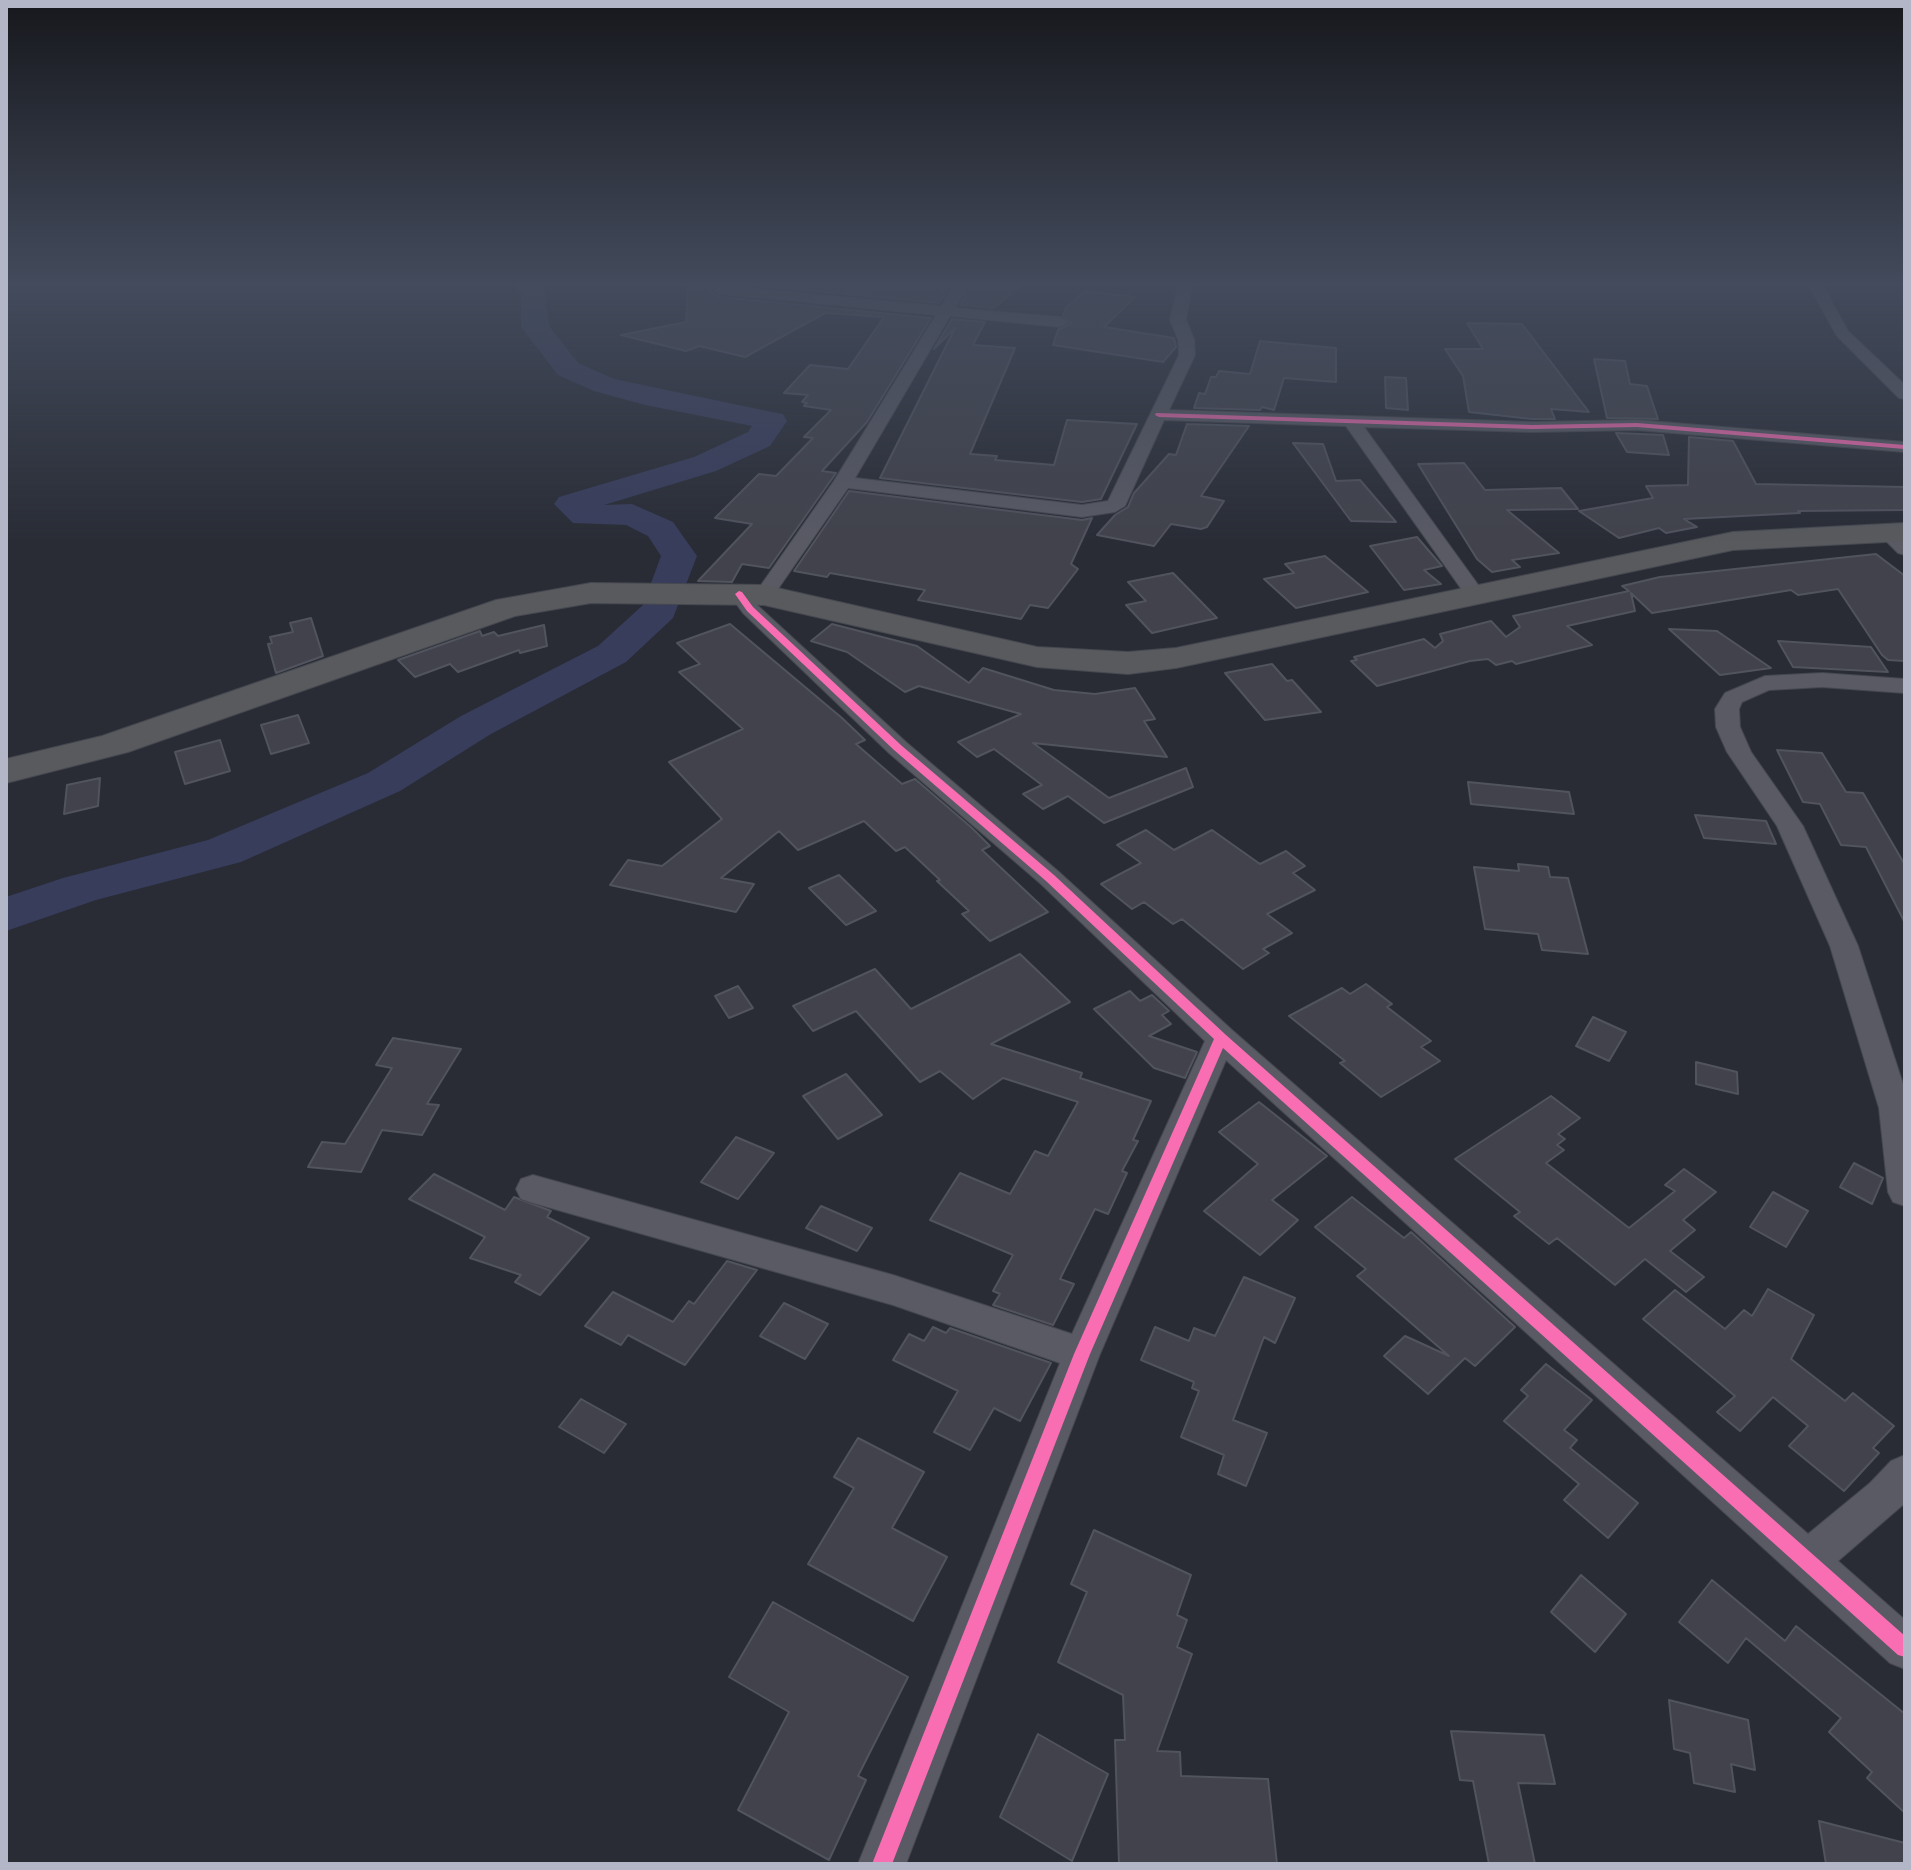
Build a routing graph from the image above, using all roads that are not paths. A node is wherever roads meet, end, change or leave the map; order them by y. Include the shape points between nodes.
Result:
1 (908, 373) edge
2 (1178, 373) edge
3 (1884, 373) edge
4 (1905, 394) edge
5 (1159, 415) junction
6 (1350, 420) junction
7 (1905, 447) edge
8 (843, 482) junction
9 (1899, 538) edge
10 (1474, 593) junction
11 (766, 603) junction
12 (1905, 686) edge
13 (6, 771) edge
14 (1221, 1038) junction
15 (533, 1189) dead end
16 (1905, 1192) edge
17 (1082, 1354) junction
18 (1905, 1474) edge
19 (1807, 1561) junction
20 (1905, 1648) edge
21 (882, 1864) edge

1 - 8 street
2 - 5 street
3 - 4 street
5 - 6 street
5 - 8 street via 1121,498 1108,510
6 - 7 street via 1663,426
6 - 10 street
8 - 11 street
9 - 10 highway via 1733,541
10 - 11 highway via 1176,658 1114,663 1037,657
11 - 13 highway via 628,592 508,607 115,744
11 - 14 street via 898,748 1050,878
12 - 16 street via 1822,680 1765,683 1733,698 1727,709 1739,752 1790,826 1844,946 1895,1108
14 - 17 street
14 - 19 street
15 - 17 street via 893,1290
17 - 21 street
18 - 19 street
19 - 20 street

